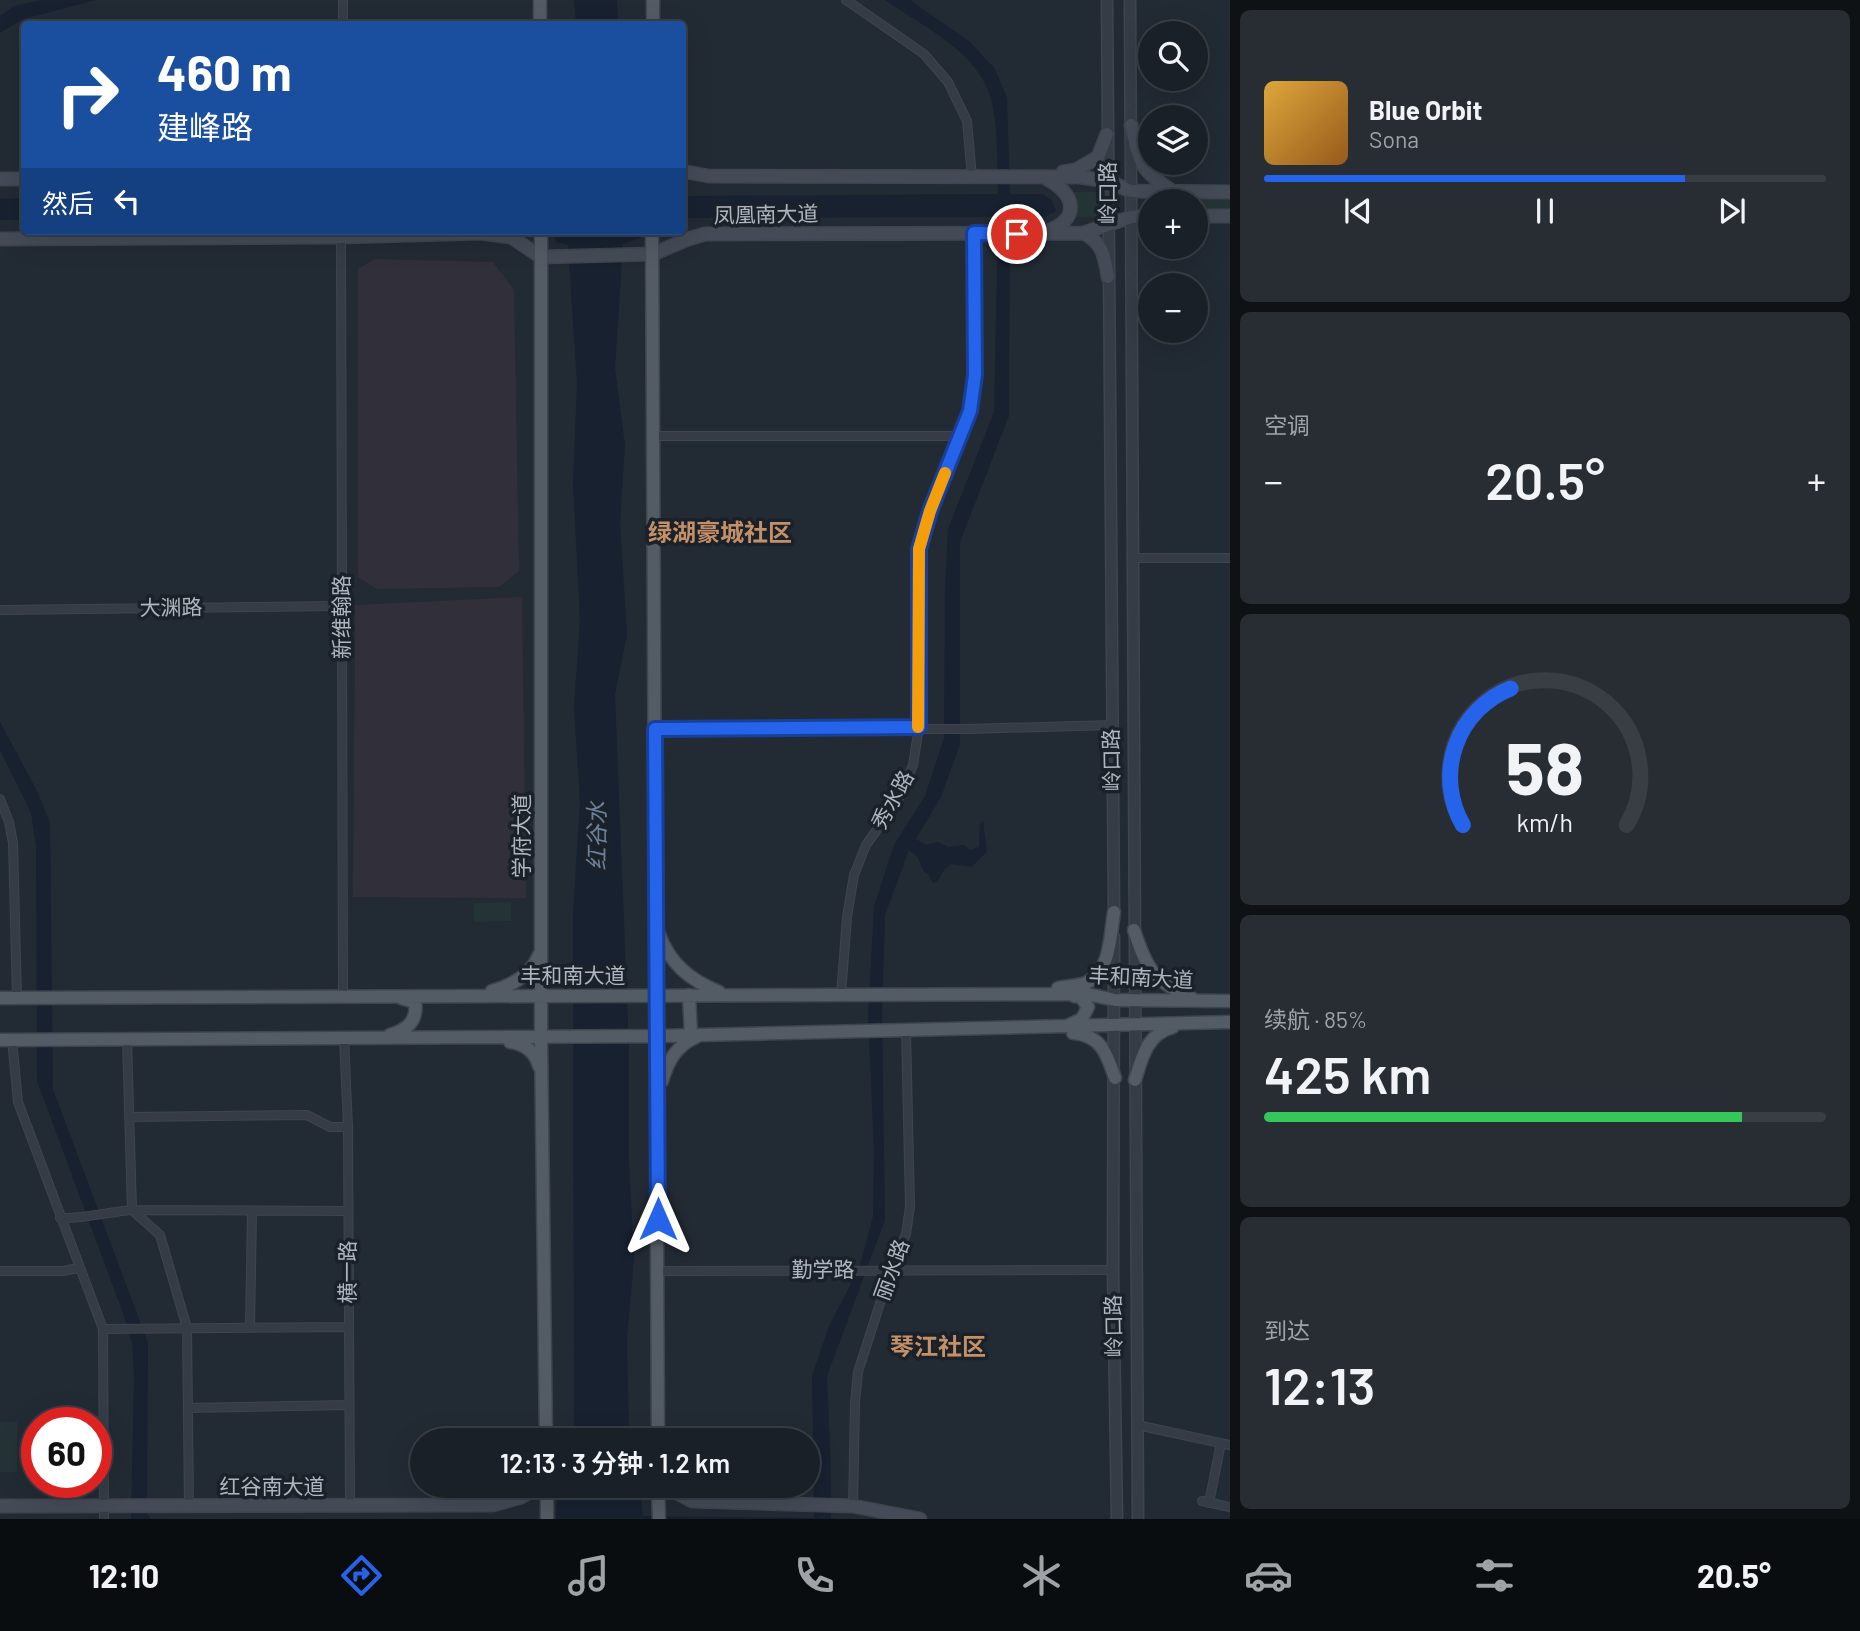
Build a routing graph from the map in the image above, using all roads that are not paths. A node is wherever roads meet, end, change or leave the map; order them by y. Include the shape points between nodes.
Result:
1 (343, 0) edge
2 (540, 0) edge
3 (653, 0) edge
4 (846, 0) edge
5 (1107, 0) edge
6 (1130, 0) edge
7 (343, 21) edge
8 (540, 21) edge
9 (653, 21) edge
10 (1107, 104) junction
11 (1131, 104) junction
12 (1131, 125) junction
13 (1107, 134) junction
14 (686, 172) edge
15 (972, 177) junction
16 (1042, 177) junction
17 (0, 179) edge
18 (21, 179) edge
19 (1107, 181) junction
20 (1169, 189) edge
21 (1131, 191) junction
22 (1138, 191) edge
23 (1208, 192) edge
24 (1230, 192) edge
25 (1131, 216) junction
26 (1138, 216) edge
27 (1208, 216) edge
28 (1230, 216) edge
29 (1108, 224) junction
30 (974, 233) junction
31 (1044, 233) junction
32 (1083, 233) junction
33 (411, 235) edge
34 (496, 235) edge
35 (541, 235) edge
36 (652, 235) edge
37 (341, 237) junction
38 (0, 239) edge
39 (653, 254) junction
40 (541, 257) junction
41 (1108, 281) junction
42 (1131, 283) junction
43 (653, 436) junction
44 (959, 436) junction
45 (1132, 558) junction
46 (1230, 558) edge
47 (342, 606) junction
48 (0, 610) edge
49 (1112, 725) junction
50 (919, 727) junction
51 (655, 729) junction
52 (0, 799) edge
53 (1114, 912) junction
54 (656, 927) junction
55 (1134, 930) junction
56 (542, 948) junction
57 (1021, 994) junction
58 (1058, 994) junction
59 (542, 995) junction
60 (650, 995) junction
61 (689, 995) junction
62 (726, 995) junction
63 (841, 995) junction
64 (343, 996) junction
65 (376, 996) junction
66 (479, 996) junction
67 (0, 998) edge
68 (17, 998) junction
69 (1115, 1000) junction
70 (1134, 1000) junction
71 (1197, 1000) junction
72 (1230, 1001) edge
73 (1082, 1019) junction
74 (1230, 1022) edge
75 (1186, 1023) junction
76 (1115, 1024) junction
77 (1135, 1024) junction
78 (1024, 1028) junction
79 (1059, 1028) junction
80 (994, 1029) junction
81 (906, 1030) junction
82 (696, 1035) junction
83 (652, 1036) junction
84 (344, 1038) junction
85 (376, 1038) junction
86 (486, 1038) junction
87 (541, 1038) junction
88 (127, 1039) junction
89 (6, 1040) edge
90 (1115, 1078) junction
91 (1135, 1080) junction
92 (541, 1083) junction
93 (658, 1095) junction
94 (129, 1117) junction
95 (348, 1127) junction
96 (132, 1210) junction
97 (252, 1211) junction
98 (348, 1211) junction
99 (60, 1218) junction
100 (78, 1268) junction
101 (891, 1269) junction
102 (1113, 1270) junction
103 (0, 1271) edge
104 (659, 1271) junction
105 (348, 1327) junction
106 (187, 1328) junction
107 (250, 1328) junction
108 (103, 1329) junction
109 (349, 1405) junction
110 (188, 1408) junction
111 (1137, 1425) junction
112 (547, 1428) edge
113 (658, 1428) edge
114 (1225, 1444) edge
115 (518, 1498) edge
116 (547, 1498) edge
117 (658, 1498) edge
118 (686, 1498) edge
119 (0, 1506) edge
120 (189, 1506) junction
121 (350, 1506) junction
122 (853, 1506) junction
123 (1230, 1507) edge
124 (104, 1511) edge
125 (659, 1516) edge
126 (547, 1517) edge
127 (919, 1519) edge
128 (1117, 1519) edge
129 (1138, 1519) edge

1 - 7 street
2 - 8 main road
3 - 9 main road
4 - 15 street via 924,54 948,82 967,121
5 - 10 street, 岭口路
6 - 11 street, 岭口路
10 - 11 street
10 - 13 street, 岭口路
11 - 12 street, 岭口路
12 - 20 main road via 1138,156 1149,176
12 - 21 street, 岭口路
13 - 16 main road via 1098,157 1076,170
13 - 19 street, 岭口路
14 - 15 main road, 凤凰南大道 via 708,176
15 - 16 main road, 凤凰南大道
16 - 19 main road
16 - 31 main road via 1059,185 1071,208 1062,225
17 - 18 main road
19 - 21 main road
19 - 29 street, 岭口路
21 - 22 main road
21 - 25 street, 岭口路
23 - 24 main road
25 - 26 main road
25 - 29 main road
25 - 42 street, 岭口路
27 - 28 main road
29 - 32 main road
29 - 41 street, 岭口路
30 - 31 main road, 凤凰南大道
30 - 39 main road, 凤凰南大道 via 705,234
30 - 44 street, 秀水路 via 975,375 970,411
31 - 32 main road
32 - 41 main road via 1098,242
33 - 37 main road
34 - 40 main road via 512,237
35 - 40 main road, 学府大道
36 - 39 main road
37 - 38 main road
37 - 47 street, 新维翰路
39 - 40 main road, 凤凰南大道
39 - 43 main road
40 - 56 main road, 学府大道
41 - 42 street
41 - 49 street, 岭口路
42 - 45 street, 岭口路
43 - 44 street
43 - 51 main road
44 - 50 street, 秀水路 via 919,549
45 - 46 street
45 - 55 street, 岭口路
47 - 48 street, 大渊路
47 - 64 street, 新维翰路
49 - 50 street
49 - 53 street, 岭口路
50 - 51 street
50 - 63 street, 秀水路 via 913,765 898,800 866,845 854,875
51 - 54 main road
52 - 68 street via 12,843
53 - 57 main road via 1101,971 1086,983
53 - 69 street, 岭口路
54 - 60 main road
54 - 62 main road via 669,956 683,972
55 - 70 street, 岭口路
55 - 71 main road via 1150,970 1167,987
56 - 59 main road, 学府大道
56 - 66 main road via 534,968 507,986
57 - 58 main road, 丰和南大道
57 - 63 main road, 丰和南大道
58 - 69 main road, 丰和南大道
58 - 73 main road via 1081,997 1087,1003
59 - 60 main road, 丰和南大道
59 - 66 main road, 丰和南大道
59 - 87 main road, 学府大道
60 - 61 main road, 丰和南大道
60 - 83 main road
61 - 62 main road, 丰和南大道
61 - 82 main road
62 - 63 main road, 丰和南大道
64 - 65 main road, 丰和南大道
64 - 68 main road, 丰和南大道
65 - 66 main road, 丰和南大道
65 - 85 main road via 410,999 416,1011 409,1027
67 - 68 main road, 丰和南大道
69 - 70 main road, 丰和南大道
69 - 76 street, 岭口路
70 - 71 main road, 丰和南大道
70 - 77 street, 岭口路
71 - 72 main road, 丰和南大道
73 - 76 main road
73 - 79 main road
73 - 80 main road via 1032,1021
74 - 75 main road, 丰和南大道
75 - 77 main road, 丰和南大道
75 - 91 main road via 1153,1037
76 - 77 main road, 丰和南大道
76 - 79 main road, 丰和南大道
76 - 90 street, 岭口路
77 - 91 street, 岭口路
78 - 79 main road, 丰和南大道
78 - 80 main road, 丰和南大道
78 - 90 main road via 1087,1034 1108,1057
80 - 81 main road, 丰和南大道
81 - 82 main road, 丰和南大道
81 - 101 street, 丽水路 via 910,1207 906,1234
82 - 83 main road, 丰和南大道
82 - 93 main road via 667,1064
83 - 87 main road, 丰和南大道
83 - 93 main road
84 - 85 main road, 丰和南大道
84 - 88 main road, 丰和南大道
84 - 95 street, 横一路
85 - 86 main road, 丰和南大道
86 - 87 main road, 丰和南大道
86 - 92 main road via 523,1044 538,1062
87 - 92 main road, 学府大道
88 - 89 main road, 丰和南大道
88 - 94 street
89 - 99 street via 18,1102
90 - 102 street, 岭口路
91 - 111 street, 岭口路
92 - 112 main road, 学府大道
93 - 104 main road
94 - 95 street via 307,1115 330,1127
94 - 96 street
95 - 98 street, 横一路
96 - 97 street
96 - 99 street via 83,1219
96 - 106 street via 160,1235
97 - 98 street
97 - 107 street
98 - 105 street, 横一路
99 - 100 street
100 - 103 street
100 - 108 street
101 - 102 street, 勤学路
101 - 104 street, 勤学路
101 - 122 street, 丽水路 via 858,1372
102 - 128 street, 岭口路
104 - 113 main road
105 - 107 street
105 - 109 street, 横一路
106 - 107 street
106 - 108 street
106 - 110 street
108 - 124 street
109 - 110 street
109 - 121 street, 横一路
110 - 120 street
111 - 114 street
111 - 129 street, 岭口路
114 - 123 street via 1206,1502
115 - 121 main road, 红谷南大道 via 494,1505
116 - 126 main road
117 - 125 main road
118 - 122 main road
119 - 124 main road, 红谷南大道
120 - 121 main road, 红谷南大道
120 - 124 main road, 红谷南大道
122 - 127 main road

